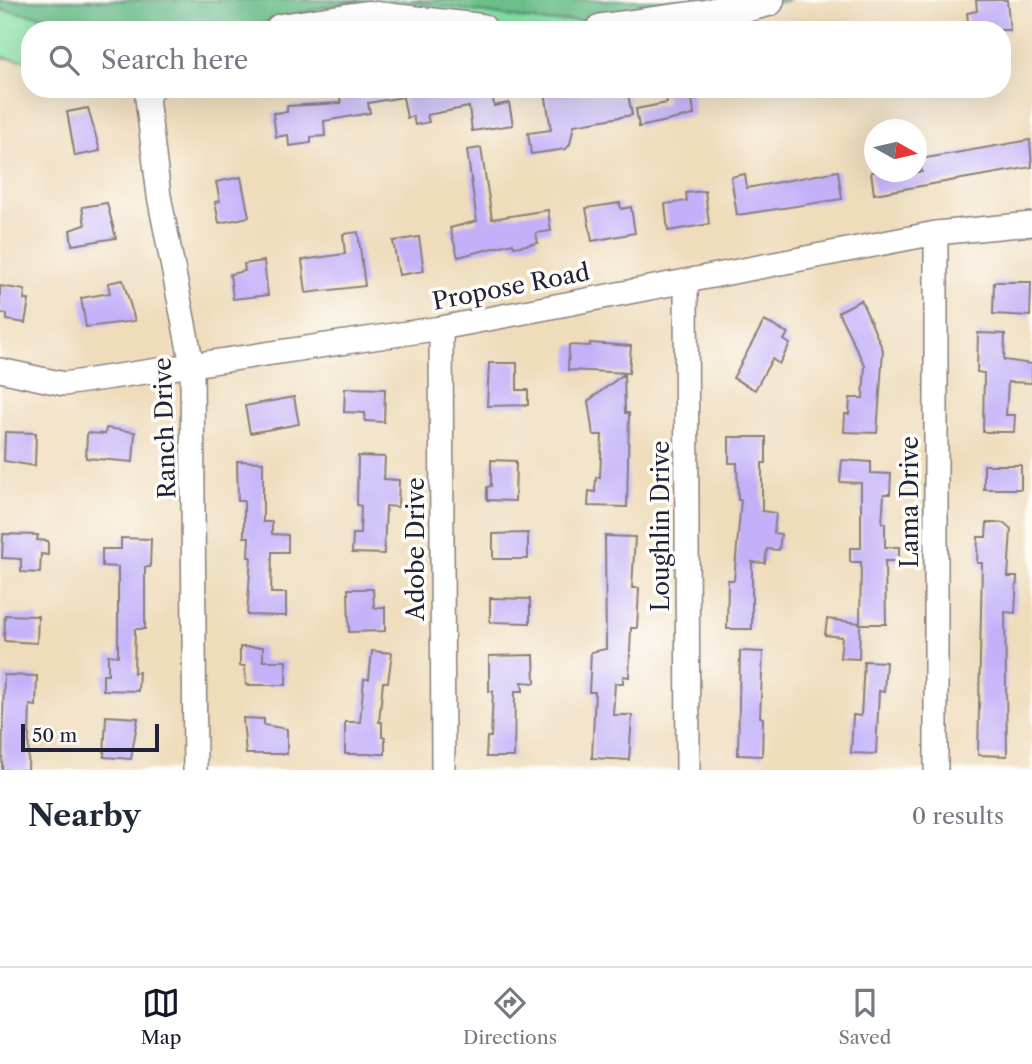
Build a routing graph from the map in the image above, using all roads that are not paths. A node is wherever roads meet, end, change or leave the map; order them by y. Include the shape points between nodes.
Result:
1 (768, 0) edge
2 (341, 21) edge
3 (402, 21) edge
4 (669, 21) edge
5 (147, 98) edge
6 (1032, 224) edge
7 (936, 233) junction
8 (686, 282) junction
9 (441, 328) junction
10 (192, 365) junction
11 (0, 370) edge
12 (195, 770) edge
13 (443, 770) edge
14 (688, 770) edge
15 (936, 770) edge

1 - 4 street
2 - 3 street via 367,17
5 - 10 street, Ranch Drive via 159,196
6 - 7 street, Propose Road
7 - 8 street, Propose Road
7 - 15 street, Lama Drive
8 - 9 street, Propose Road
8 - 14 street, Loughlin Drive
9 - 10 street, Propose Road
9 - 13 street, Adobe Drive
10 - 11 street, Propose Road via 64,384
10 - 12 street, Ranch Drive

